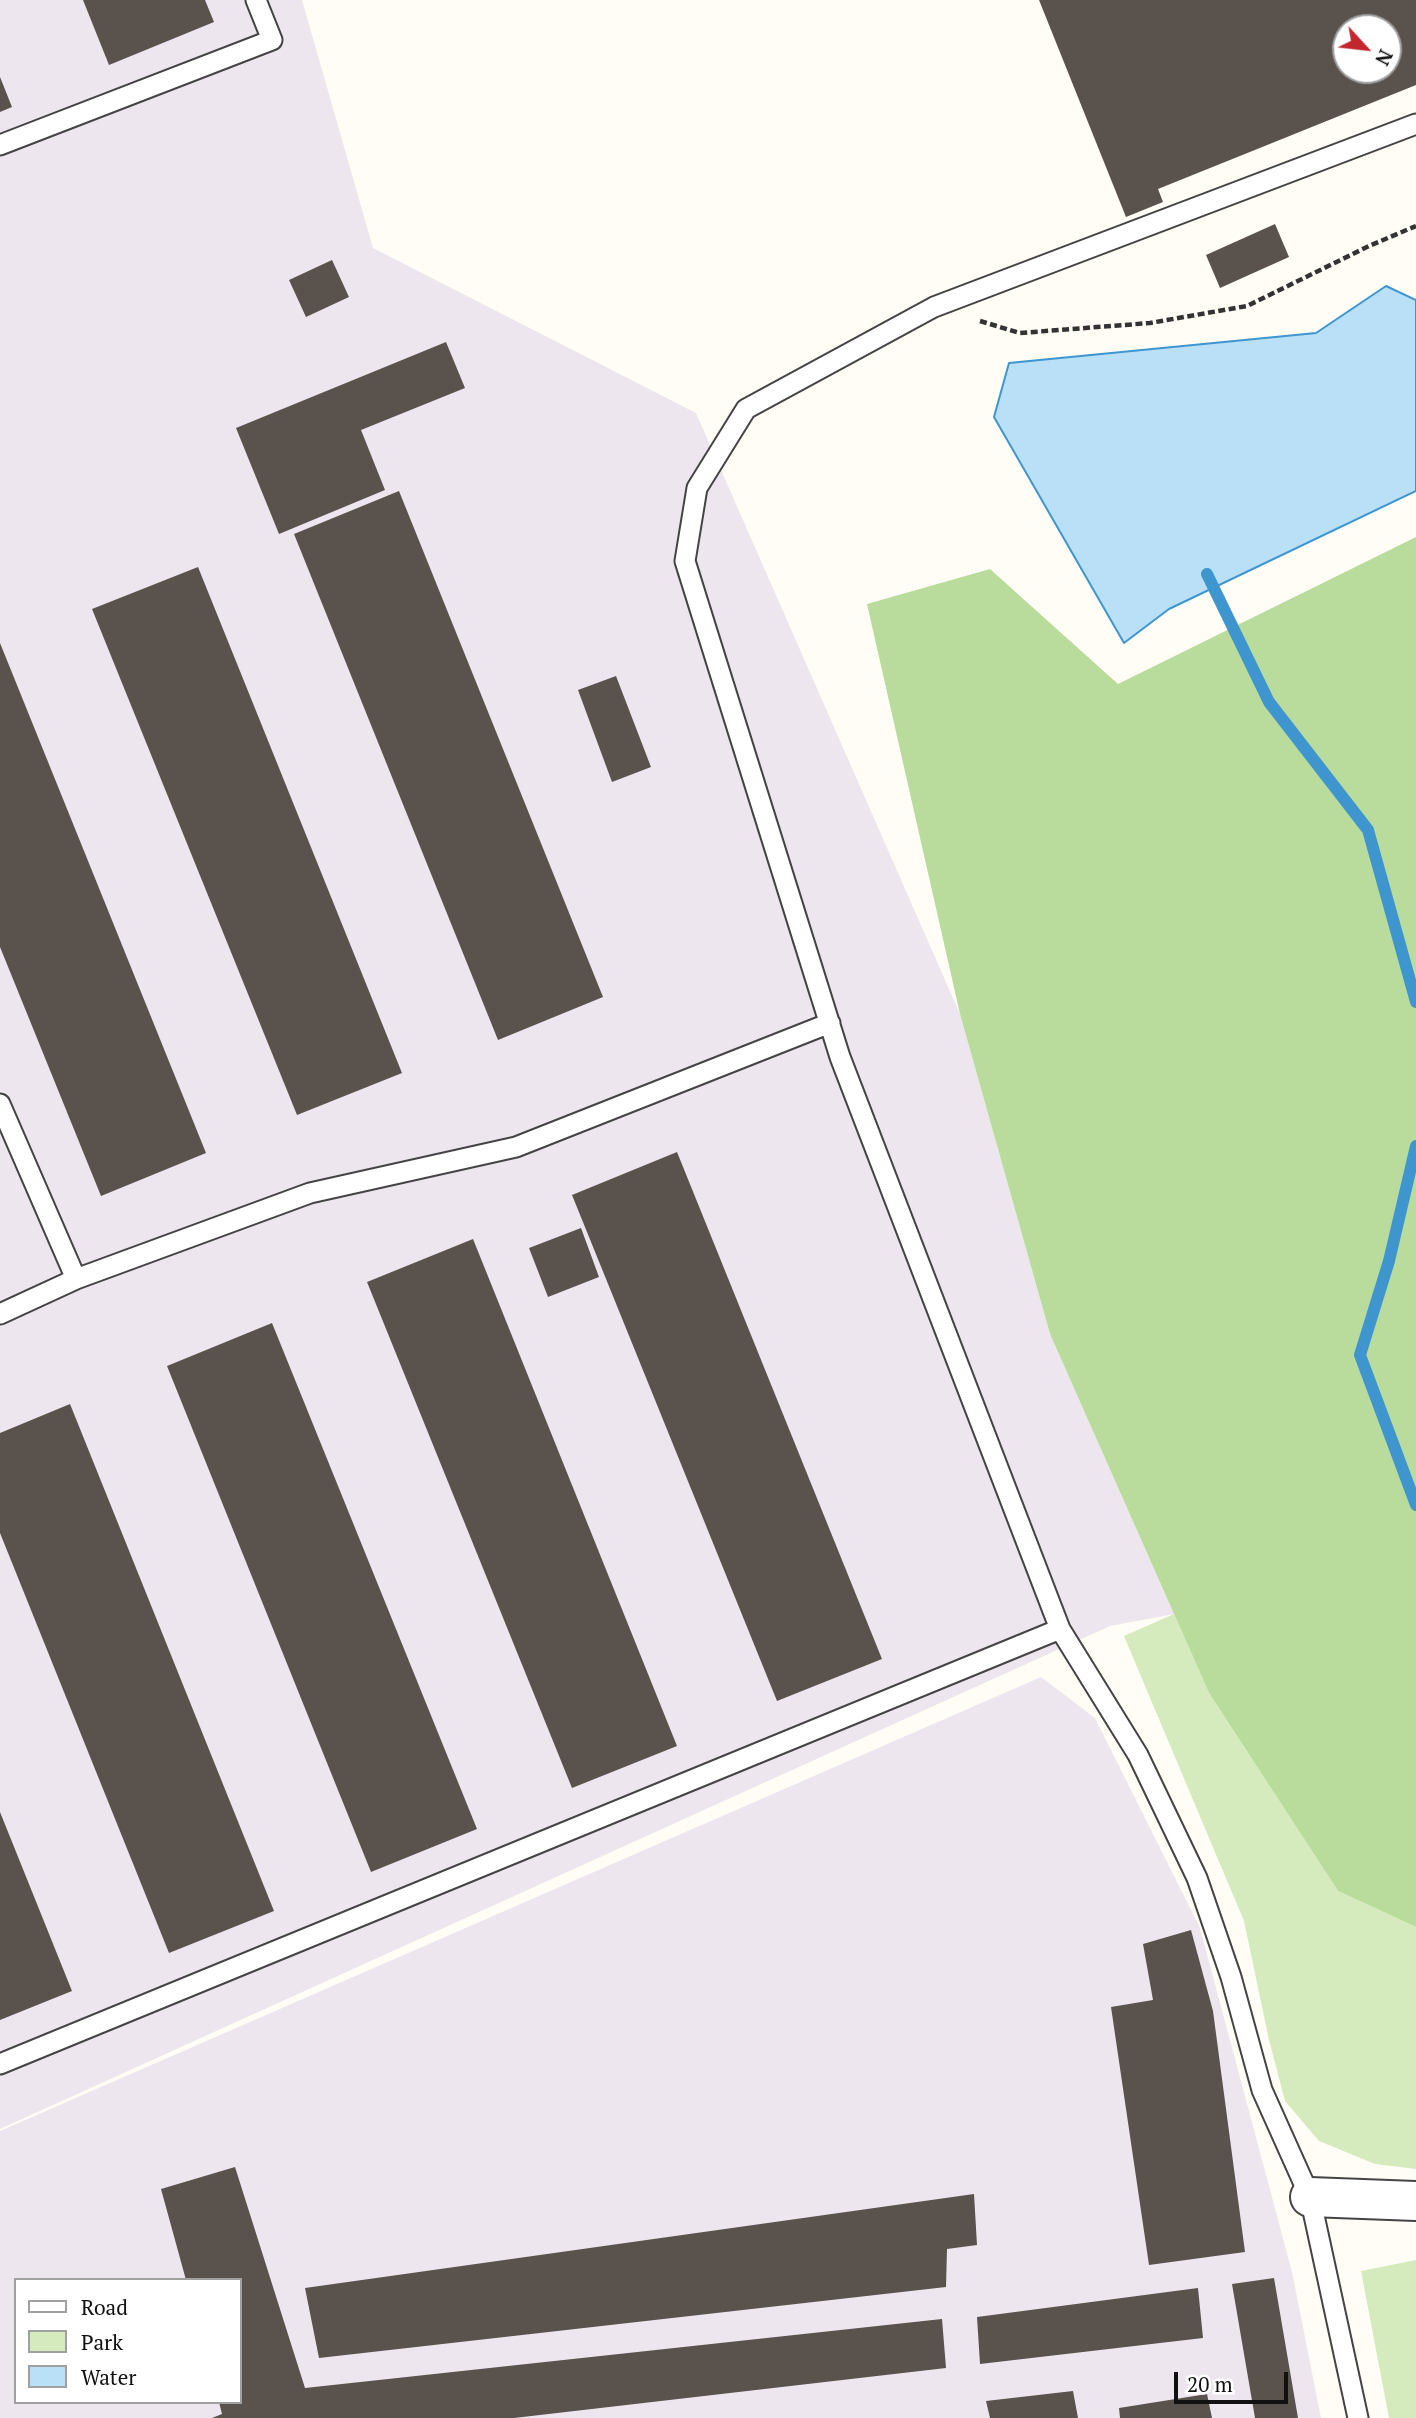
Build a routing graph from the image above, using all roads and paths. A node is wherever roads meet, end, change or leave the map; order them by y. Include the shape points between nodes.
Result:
1 (256, 0) edge
2 (1416, 124) edge
3 (0, 145) edge
4 (1416, 226) edge
5 (934, 307) junction
6 (830, 1023) junction
7 (0, 1104) edge
8 (76, 1279) junction
9 (0, 1314) edge
10 (1060, 1629) junction
11 (0, 2064) edge
12 (1310, 2197) junction
13 (1416, 2201) edge
14 (1358, 2418) edge

1 - 3 lane via 272,40
2 - 5 lane
4 - 5 path via 1247,306 1150,323 1020,332
5 - 6 lane via 746,409 697,488 685,561
6 - 8 lane via 516,1147 310,1194
6 - 10 lane
7 - 8 lane
8 - 9 lane
10 - 11 lane
10 - 12 lane via 1138,1755 1197,1878 1262,2090
12 - 13 street
12 - 14 lane

